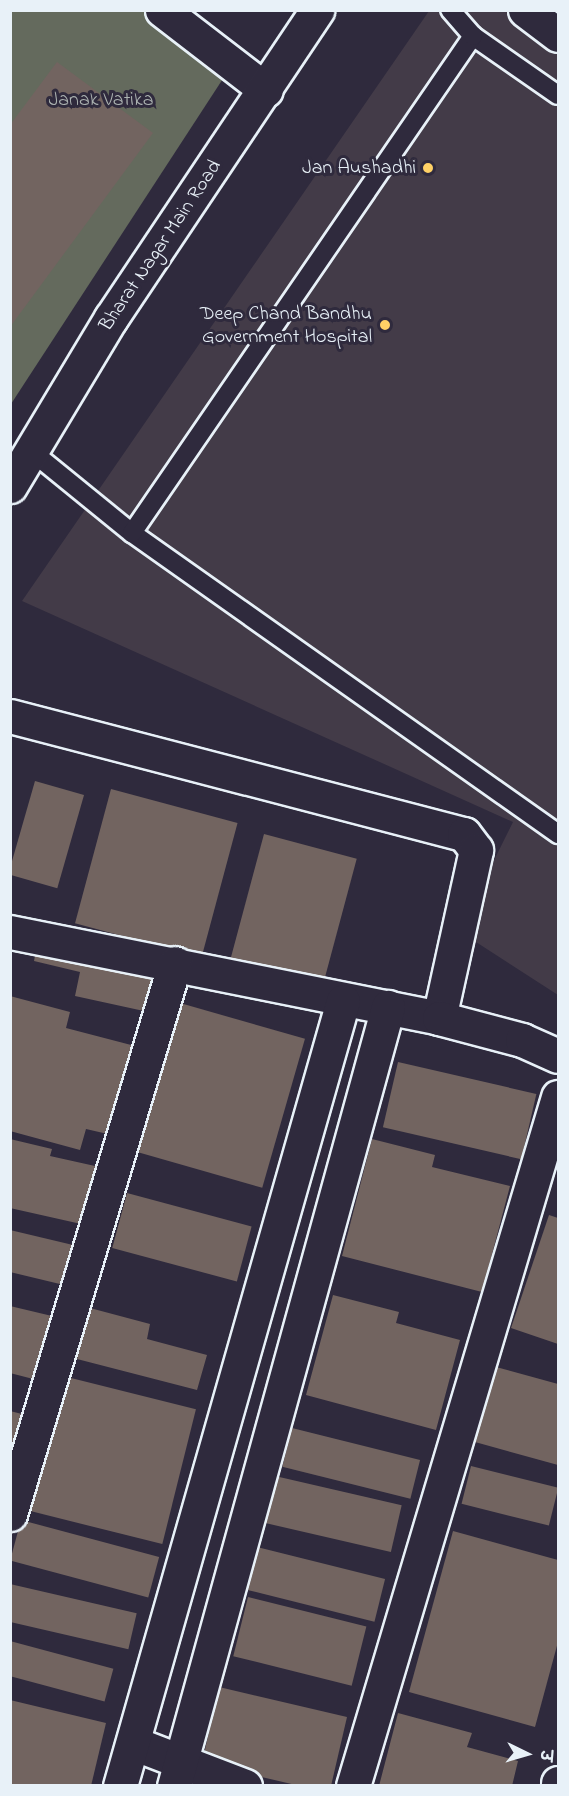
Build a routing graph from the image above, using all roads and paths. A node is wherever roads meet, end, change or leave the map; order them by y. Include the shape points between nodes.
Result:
1 (162, 10) edge
2 (317, 10) edge
3 (450, 10) edge
4 (525, 10) edge
5 (197, 21) edge
6 (558, 35) edge
7 (473, 36) junction
8 (266, 90) junction
9 (558, 95) edge
10 (31, 451) junction
11 (10, 486) edge
12 (132, 533) junction
13 (10, 716) edge
14 (558, 834) edge
15 (10, 932) edge
16 (175, 963) junction
17 (343, 1001) junction
18 (388, 1007) junction
19 (439, 1018) junction
20 (558, 1056) edge
21 (558, 1097) edge
22 (10, 1514) edge
23 (133, 1743) junction
24 (178, 1774) edge
25 (120, 1785) edge
26 (245, 1785) edge
27 (353, 1785) edge

1 - 5 street
2 - 8 street, Bharat Nagar Main Road
3 - 7 lane
4 - 6 street
5 - 8 street
7 - 9 lane
7 - 12 lane
8 - 10 street, Bharat Nagar Main Road via 111,318
10 - 11 street, Bharat Nagar Main Road
10 - 12 lane
12 - 14 lane
13 - 19 street via 464,834 476,850
15 - 16 street
16 - 17 street
16 - 22 street
17 - 18 street
17 - 23 street
18 - 19 street
18 - 24 street
19 - 20 street via 522,1040
21 - 27 street
23 - 24 street
23 - 25 street
24 - 26 street

